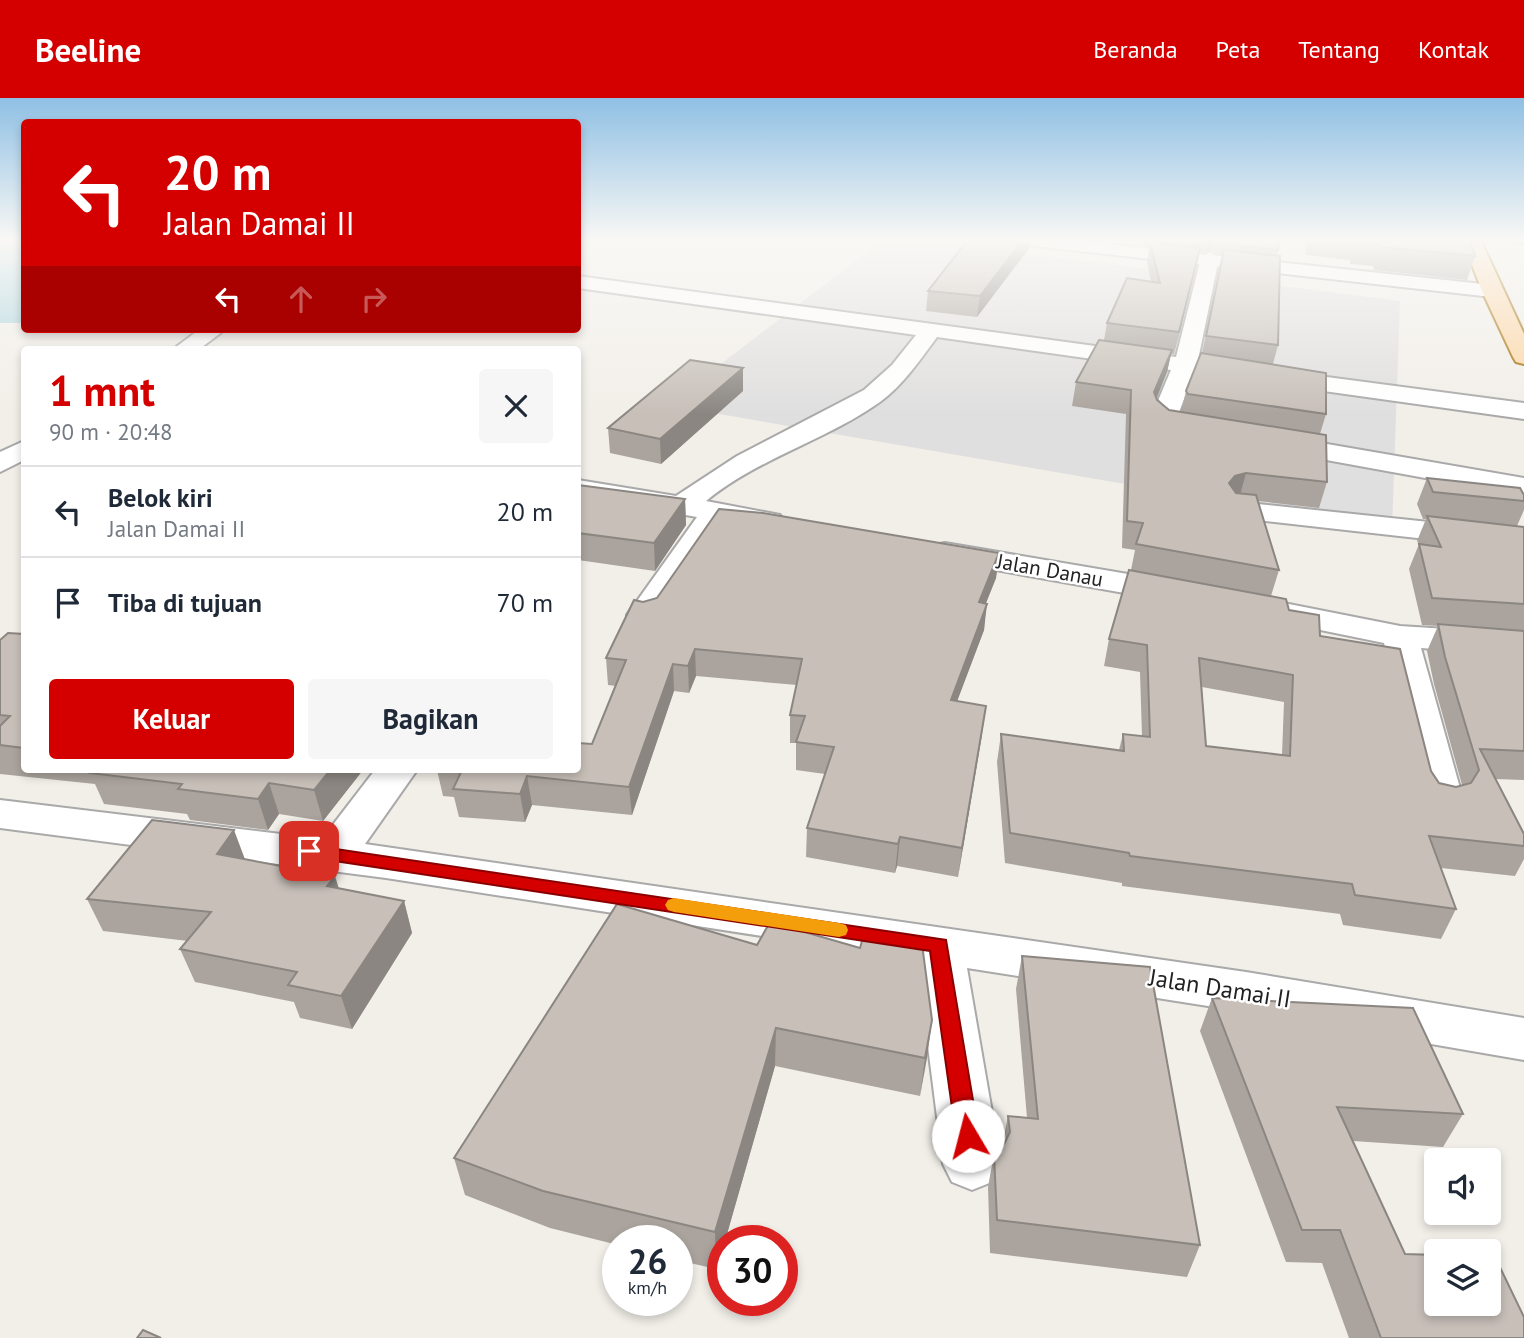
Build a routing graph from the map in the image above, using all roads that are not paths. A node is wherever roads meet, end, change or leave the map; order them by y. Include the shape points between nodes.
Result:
1 (697, 299) edge
2 (1200, 299) edge
3 (1496, 299) edge
4 (930, 332) junction
5 (209, 333) edge
6 (189, 346) edge
7 (1524, 357) edge
8 (1185, 365) junction
9 (1524, 411) edge
10 (1219, 434) edge
11 (1247, 439) edge
12 (1524, 487) edge
13 (581, 489) edge
14 (682, 506) junction
15 (1239, 511) edge
16 (716, 512) junction
17 (797, 526) edge
18 (1524, 541) edge
19 (919, 548) edge
20 (1204, 598) edge
21 (1243, 605) edge
22 (644, 615) edge
23 (1400, 636) junction
24 (1524, 645) edge
25 (395, 773) edge
26 (1442, 799) edge
27 (0, 814) edge
28 (334, 854) junction
29 (939, 945) junction
30 (1524, 1039) edge
31 (972, 1164) dead end

1 - 4 street
2 - 8 street
3 - 7 main road
4 - 8 street
4 - 14 street via 898,372 865,401 707,484
5 - 6 street
8 - 9 street
8 - 10 street via 1165,415 1167,422
11 - 12 street
13 - 14 street
14 - 16 street
15 - 18 street
16 - 17 street
16 - 22 street
19 - 20 street, Jalan Danau
21 - 23 street
23 - 24 street
23 - 26 street
25 - 28 street
27 - 28 street, Jalan Damai II
28 - 29 street, Jalan Damai II
29 - 30 street, Jalan Damai II
29 - 31 street

